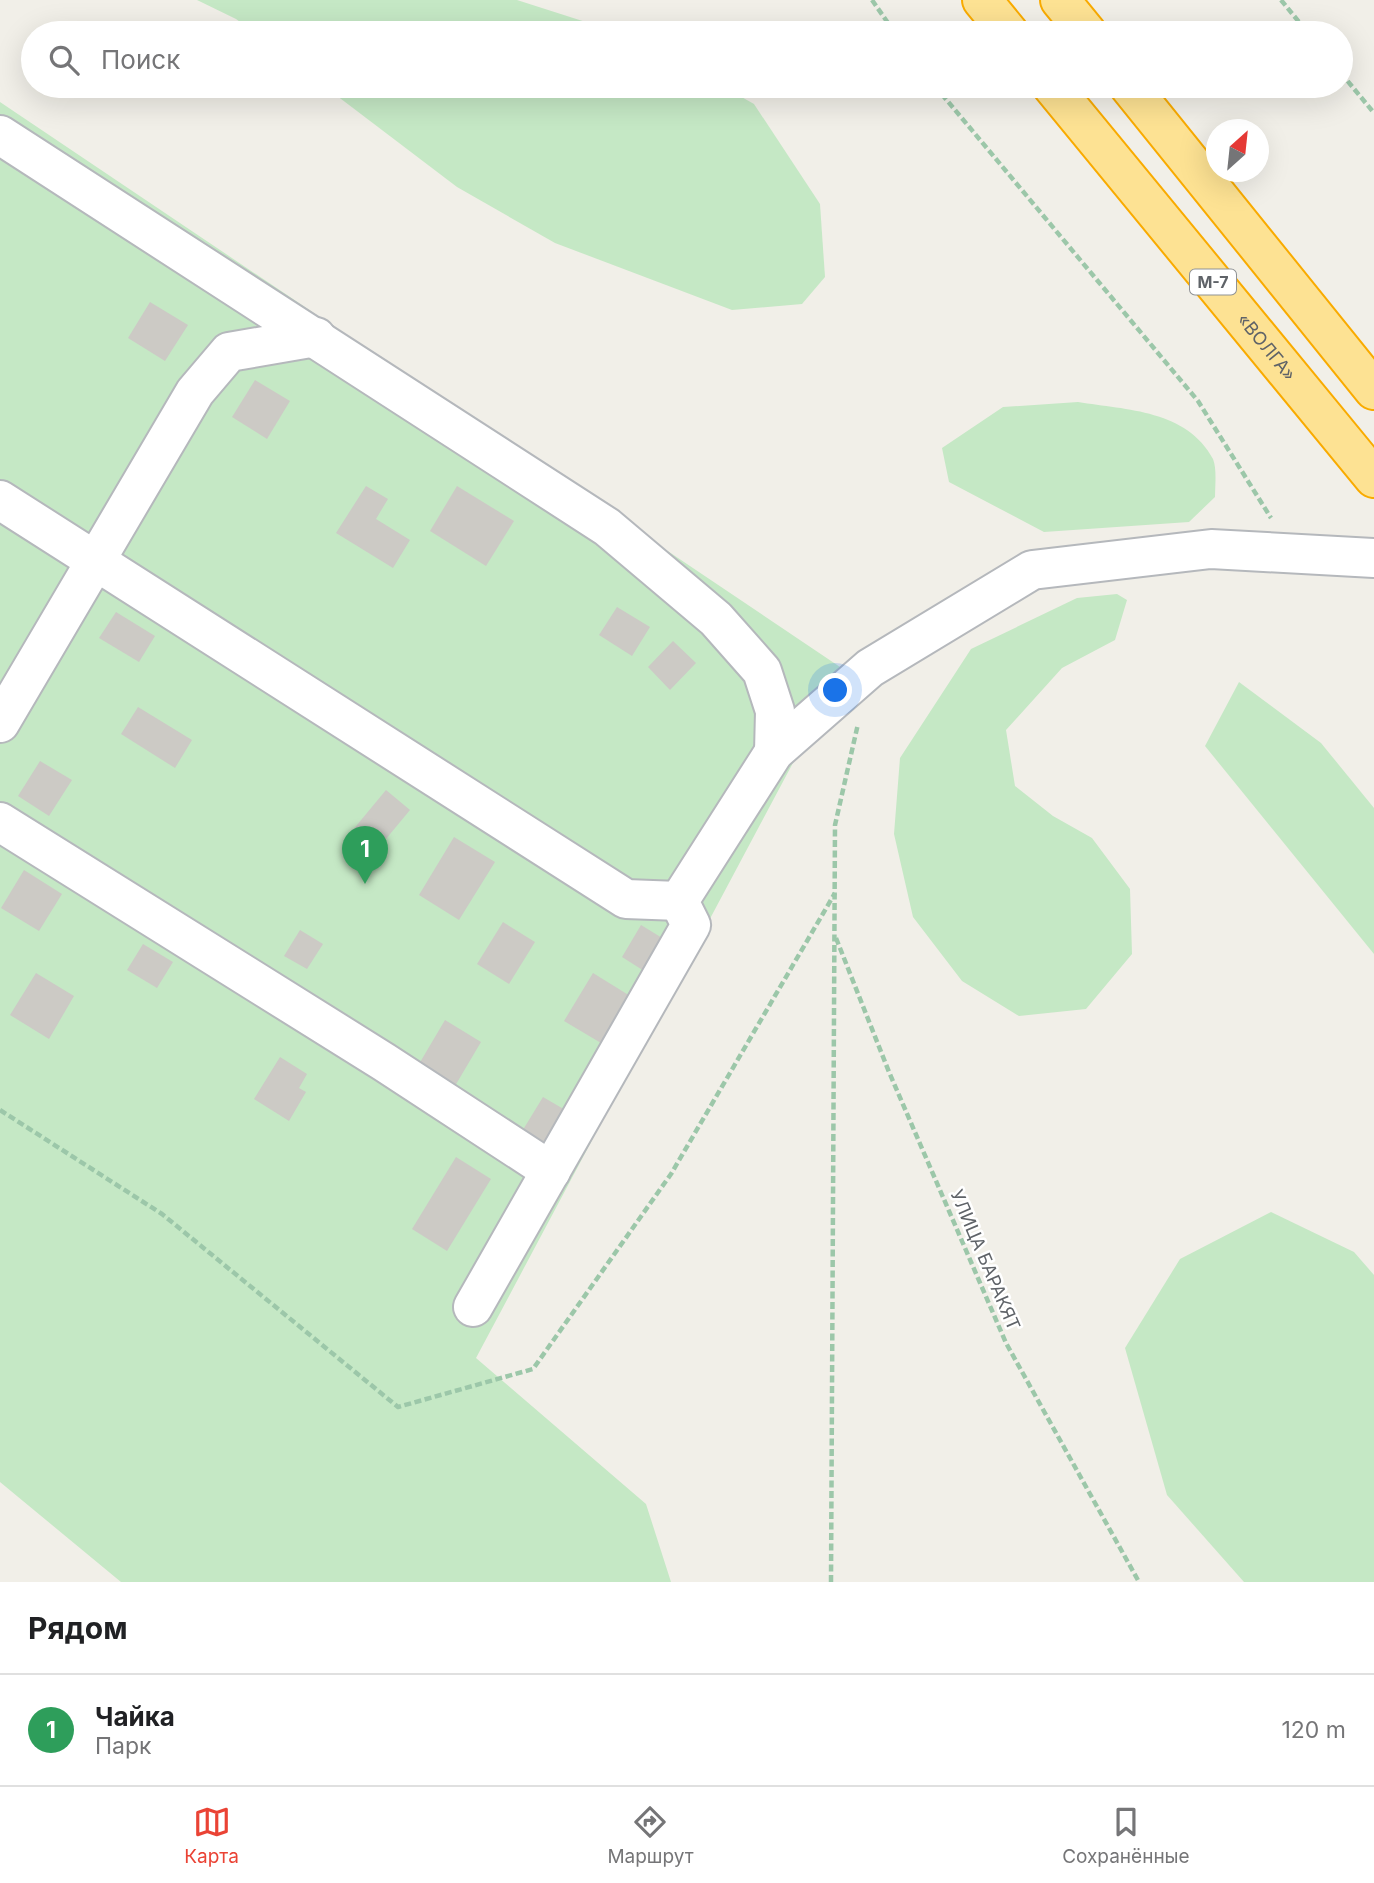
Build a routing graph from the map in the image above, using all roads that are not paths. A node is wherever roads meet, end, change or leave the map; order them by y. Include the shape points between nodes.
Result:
1 (982, 0) edge
2 (1060, 0) edge
3 (999, 21) edge
4 (1077, 21) edge
5 (1062, 98) edge
6 (1139, 98) edge
7 (0, 135) edge
8 (316, 337) junction
9 (1374, 390) edge
10 (1374, 478) edge
11 (0, 500) edge
12 (1374, 558) edge
13 (97, 561) junction
14 (0, 723) edge
15 (774, 752) junction
16 (0, 822) edge
17 (680, 901) junction
18 (551, 1171) junction
19 (473, 1307) dead end

1 - 3 highway
2 - 4 highway
5 - 10 highway, «ВОЛГА» / М-7
6 - 9 highway
7 - 8 lane
8 - 13 lane via 229,352 195,392
8 - 15 lane via 607,527 716,619 762,671 775,711
11 - 13 lane
12 - 15 lane via 1211,550 1031,570 870,668
13 - 14 lane
13 - 17 lane via 626,899
15 - 17 lane
16 - 18 lane
17 - 18 lane via 691,925
18 - 19 lane

